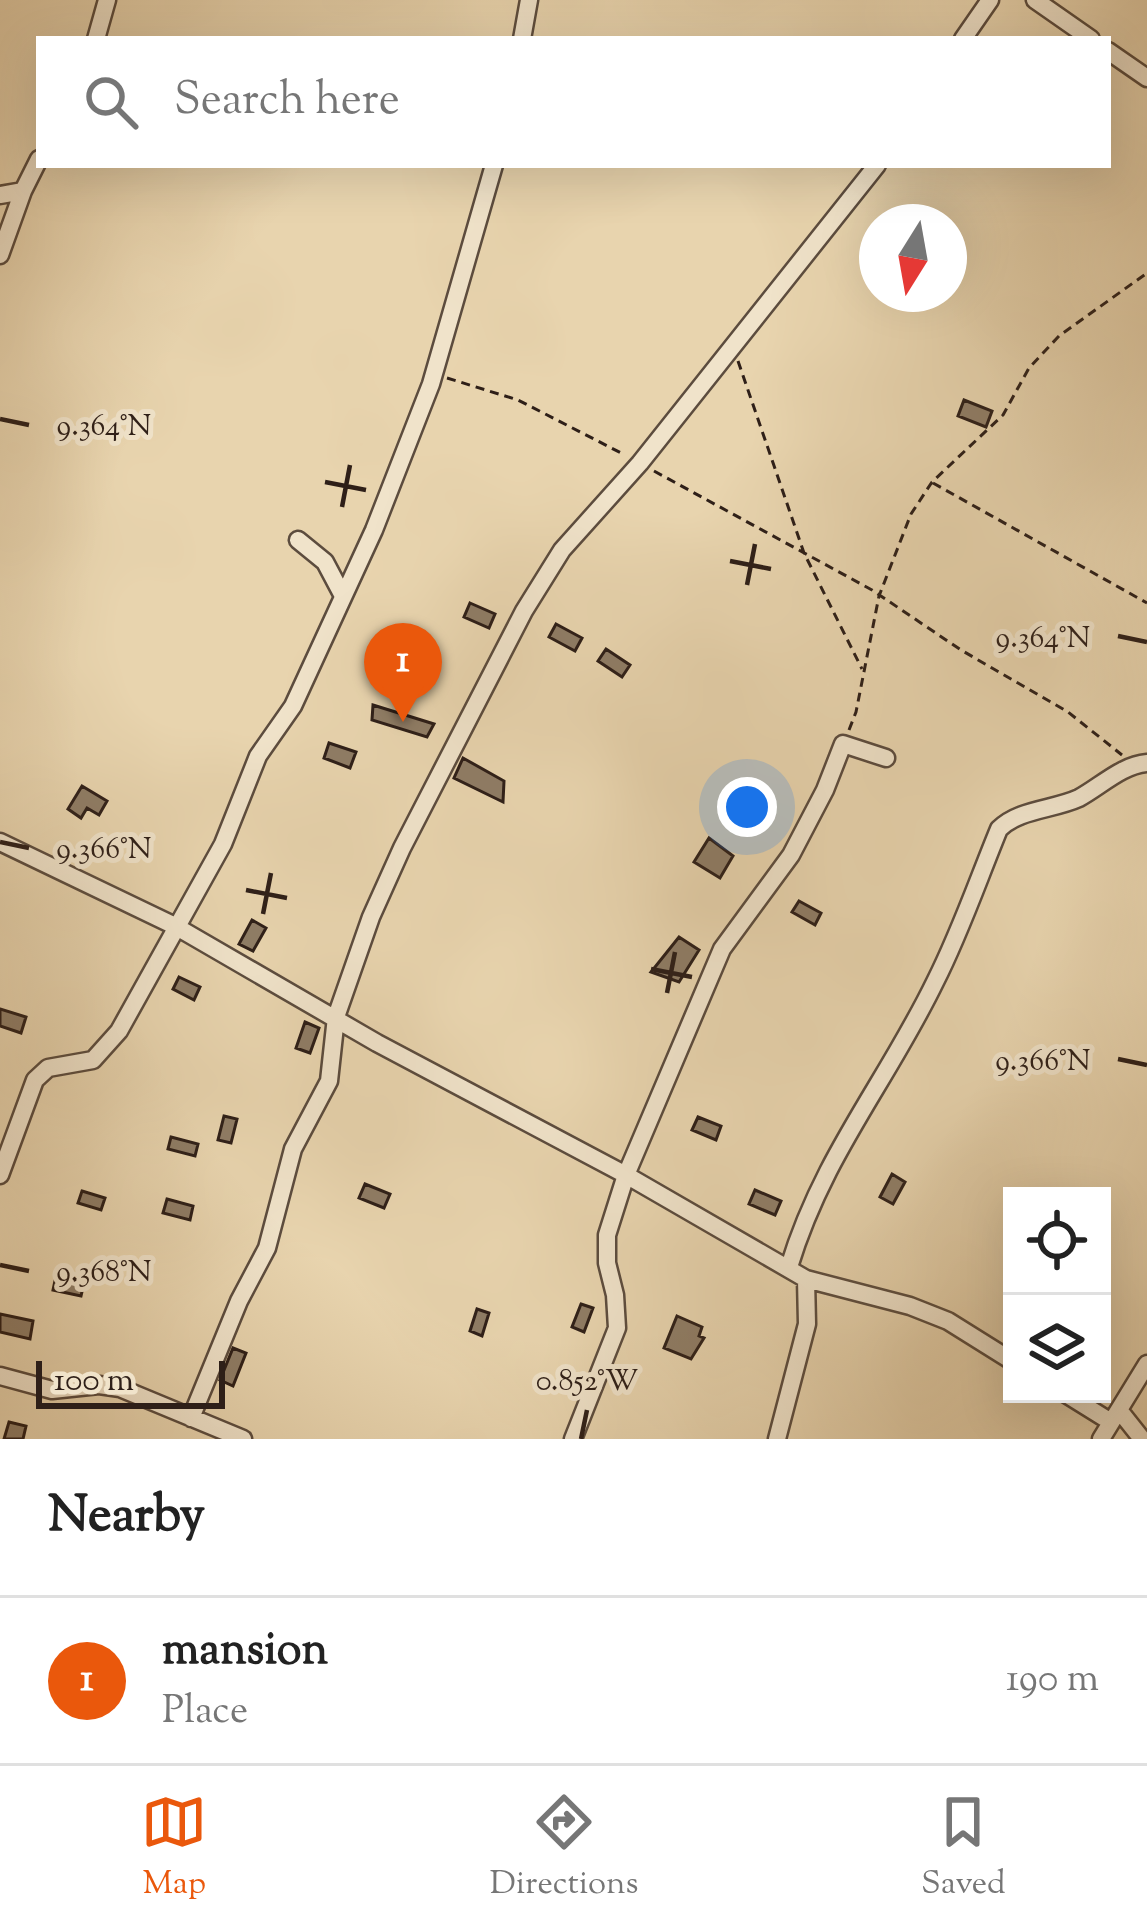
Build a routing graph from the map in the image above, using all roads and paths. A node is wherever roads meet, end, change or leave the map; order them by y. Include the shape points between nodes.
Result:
1 (107, 0) edge
2 (529, 0) edge
3 (990, 0) edge
4 (1035, 0) edge
5 (97, 36) edge
6 (523, 36) edge
7 (965, 36) edge
8 (1087, 36) edge
9 (1111, 53) edge
10 (1147, 79) edge
11 (36, 165) edge
12 (493, 168) edge
13 (875, 168) edge
14 (23, 191) junction
15 (0, 195) edge
16 (0, 254) edge
17 (1147, 273) edge
18 (732, 342) junction
19 (434, 376) junction
20 (640, 463) junction
21 (932, 482) junction
22 (298, 540) dead end
23 (803, 553) junction
24 (344, 596) junction
25 (879, 596) junction
26 (1147, 603) edge
27 (864, 673) junction
28 (843, 744) junction
29 (886, 758) dead end
30 (1140, 764) edge
31 (0, 842) edge
32 (175, 926) junction
33 (336, 1017) junction
34 (0, 1175) edge
35 (626, 1175) junction
36 (789, 1268) junction
37 (806, 1279) junction
38 (1003, 1355) edge
39 (1147, 1364) edge
40 (0, 1376) edge
41 (1086, 1403) edge
42 (1115, 1416) junction
43 (191, 1418) junction
44 (243, 1439) edge
45 (573, 1439) edge
46 (777, 1439) edge
47 (1101, 1439) edge
48 (1142, 1439) edge

1 - 5 street
2 - 6 street
3 - 7 street
4 - 8 street
9 - 10 street
11 - 14 street
12 - 19 street
13 - 18 street
14 - 15 street
14 - 16 street
17 - 21 path via 1059,336 1003,415
18 - 20 street
18 - 23 path
19 - 20 path via 518,400
19 - 24 street
20 - 23 path
20 - 33 street via 562,550 524,611 402,848
21 - 25 path
21 - 26 path
22 - 24 street via 326,562
23 - 25 path
23 - 27 path
24 - 32 street
25 - 27 path
25 - 30 path
27 - 28 path
28 - 29 street
28 - 35 street via 791,855 722,949
30 - 36 street via 999,830 935,983 835,1153
31 - 32 street
32 - 33 street
32 - 34 street via 110,1045 88,1062 53,1066 35,1080
33 - 35 street
33 - 43 street via 329,1081 293,1149 267,1248
35 - 36 street
35 - 45 street via 608,1235 617,1328
36 - 37 street
37 - 38 street via 910,1306
37 - 46 street via 807,1324
39 - 42 street
40 - 43 street via 52,1390 120,1388
41 - 42 street
42 - 47 street
42 - 48 street
43 - 44 street

